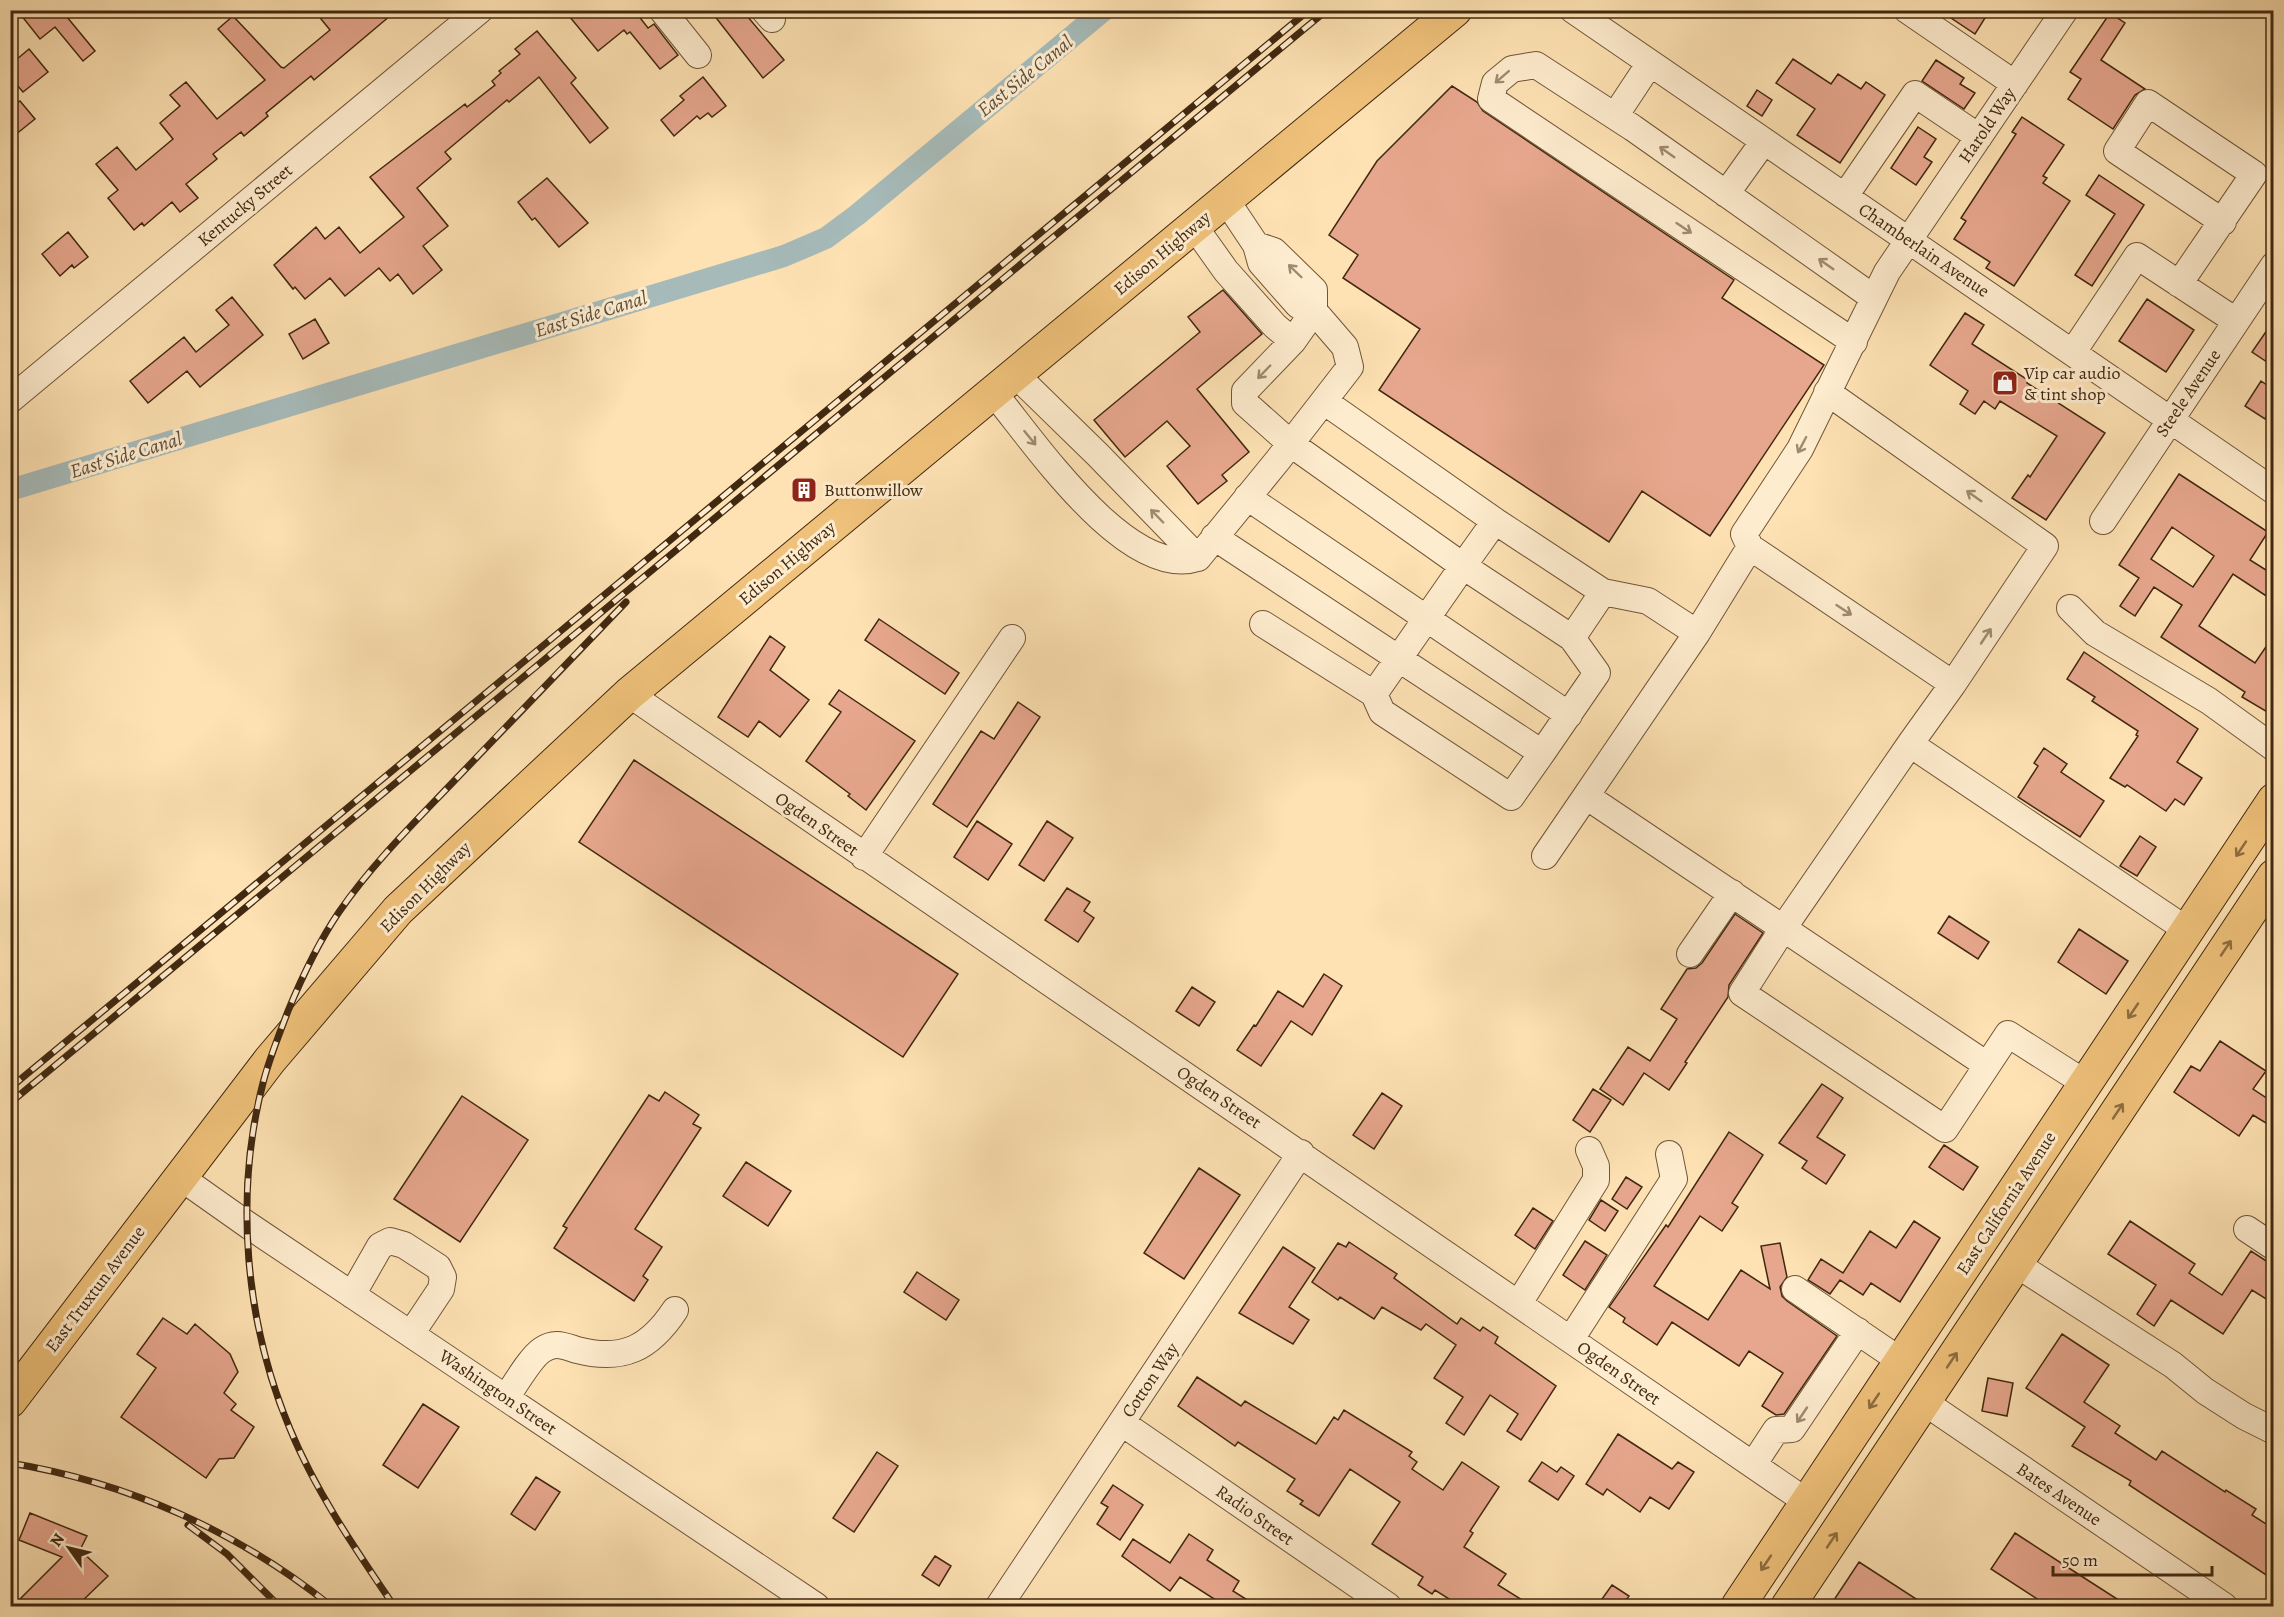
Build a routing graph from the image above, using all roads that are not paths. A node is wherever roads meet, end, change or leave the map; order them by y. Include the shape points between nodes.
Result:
1 (480, 10) edge
2 (662, 10) edge
3 (1455, 10) edge
4 (1574, 10) edge
5 (1907, 10) edge
6 (2065, 10) edge
7 (1935, 18) edge
8 (698, 55) dead end
9 (1650, 63) junction
10 (2015, 84) junction
11 (1615, 116) junction
12 (1979, 136) junction
13 (1764, 141) junction
14 (1726, 194) junction
15 (1845, 196) junction
16 (1226, 200) junction
17 (2223, 222) junction
18 (1194, 226) junction
19 (1909, 240) junction
20 (2274, 265) edge
21 (2179, 284) junction
22 (1874, 298) junction
23 (1314, 311) junction
24 (2236, 321) junction
25 (1293, 341) junction
26 (1854, 342) junction
27 (2073, 352) junction
28 (1004, 383) junction
29 (1827, 392) junction
30 (10, 400) edge
31 (1325, 402) junction
32 (2171, 419) junction
33 (1291, 444) junction
34 (2274, 491) edge
35 (1247, 497) junction
36 (1495, 521) junction
37 (2103, 521) dead end
38 (1214, 537) junction
39 (1750, 547) junction
40 (1198, 558) junction
41 (1463, 566) junction
42 (1603, 592) junction
43 (2070, 608) dead end
44 (1426, 619) junction
45 (1263, 624) dead end
46 (1697, 633) junction
47 (1012, 638) dead end
48 (1572, 638) junction
49 (1400, 658) junction
50 (1953, 684) junction
51 (629, 694) junction
52 (1374, 694) junction
53 (1569, 715) junction
54 (1910, 744) junction
55 (2274, 748) edge
56 (1542, 753) junction
57 (1586, 796) junction
58 (2274, 800) edge
59 (1545, 856) dead end
60 (864, 857) junction
61 (2274, 876) edge
62 (1732, 893) junction
63 (1784, 927) junction
64 (2187, 930) junction
65 (1690, 954) dead end
66 (1988, 1065) junction
67 (2085, 1083) junction
68 (1589, 1150) dead end
69 (1301, 1153) junction
70 (1669, 1154) dead end
71 (180, 1177) junction
72 (1991, 1226) junction
73 (2247, 1229) dead end
74 (2274, 1247) edge
75 (2017, 1262) junction
76 (1795, 1289) dead end
77 (352, 1295) junction
78 (1519, 1303) junction
79 (675, 1310) dead end
80 (1858, 1331) junction
81 (411, 1334) junction
82 (1571, 1339) junction
83 (1901, 1361) junction
84 (506, 1398) junction
85 (10, 1401) edge
86 (1924, 1402) junction
87 (1122, 1423) junction
88 (2274, 1431) edge
89 (1752, 1465) junction
90 (1807, 1502) junction
91 (816, 1606) edge
92 (999, 1606) edge
93 (1388, 1606) edge
94 (1738, 1606) edge
95 (1788, 1606) edge
96 (2224, 1606) edge

1 - 30 street, Kentucky Street
2 - 8 street
3 - 16 main road, Edison Highway
4 - 9 street, Chamberlain Avenue
5 - 7 street
6 - 10 street, Harold Way
7 - 10 street
9 - 11 street
9 - 13 street, Chamberlain Avenue
10 - 12 street, Harold Way
14 -> 11 street
11 -> 26 street via 1536,65 1512,69 1495,83 1491,99
12 - 15 street via 1915,94
12 - 19 street, Harold Way
13 - 14 street
13 - 15 street, Chamberlain Avenue
22 -> 14 street
15 - 19 street, Chamberlain Avenue
16 - 18 main road, Edison Highway
16 - 23 street via 1256,245 1274,251 1314,290
17 - 17 street via 2254,174 2148,103 2117,151
17 - 21 street
18 - 25 street via 1226,271
18 - 28 main road, Edison Highway
19 - 22 street, Harold Way
19 - 27 street, Chamberlain Avenue
20 - 24 street, Steele Avenue
21 - 24 street
21 - 27 street via 2137,256
22 - 26 street, Harold Way
23 - 25 street
23 - 31 street via 1345,347 1350,368
24 - 32 street, Steele Avenue
25 -> 33 street via 1245,391 1245,404
26 - 29 street, Harold Way
27 - 32 street, Chamberlain Avenue
40 -> 28 street via 1098,455
28 -> 40 street via 1035,443 1088,507 1130,542 1157,557 1170,561
28 - 51 main road, Edison Highway
29 -> 39 street, Harold Way via 1800,449 1744,534
50 -> 29 street via 2045,546
31 - 33 street
31 - 36 street
32 - 34 street, Chamberlain Avenue
32 - 37 street, Steele Avenue
33 - 35 street
33 - 41 street
35 - 38 street
35 - 44 street
36 - 41 street
36 - 42 street
38 - 40 street
38 - 49 street
39 - 46 street
39 -> 50 street
41 - 44 street
41 - 48 street
42 - 46 street via 1648,601
42 - 48 street
43 - 55 street via 2095,633 2209,701
44 - 49 street
44 - 53 street
45 - 52 street
46 - 57 street
47 - 60 street
48 - 53 street via 1597,673
49 - 52 street
49 - 56 street
50 - 54 street
51 - 60 street, Ogden Street
51 - 71 main road, Edison Highway via 398,910 270,1060
52 - 56 street via 1382,712 1511,797
53 - 56 street
54 - 63 street
54 - 64 street
57 - 59 street
57 - 62 street
58 -> 64 main road, East California Avenue
60 - 69 street, Ogden Street
75 -> 61 main road
62 - 63 street
62 - 65 street
63 - 66 street
63 - 66 street via 1742,993 1945,1129
64 -> 67 main road, East California Avenue
66 - 67 street via 2008,1034
67 - 72 main road, East California Avenue
67 - 75 main road via 2092,1100 2089,1118
68 - 78 street via 1596,1166 1596,1180
69 - 78 street, Ogden Street
69 - 87 street, Cotton Way
70 - 82 street via 1674,1179
71 - 77 street, Washington Street
71 - 85 main road, East Truxtun Avenue
72 - 83 main road, East California Avenue
72 - 86 main road via 1984,1270 1922,1365 1916,1387
73 - 74 street
86 -> 75 main road
75 - 88 street via 2173,1365 2205,1391
76 - 80 street
77 - 81 street, Washington Street
77 - 81 street via 380,1246 390,1241 404,1245 438,1267 443,1277 441,1289
78 - 82 street, Ogden Street
79 - 84 street via 662,1330 642,1347 605,1355 558,1344 542,1350
80 - 83 street
80 -> 89 street via 1792,1430 1776,1430
81 - 84 street, Washington Street
82 - 89 street, Ogden Street
83 -> 90 main road, East California Avenue
84 - 91 street, Washington Street
95 -> 86 main road
86 - 96 street, Bates Avenue
87 - 92 street, Cotton Way
87 - 93 street, Radio Street
89 - 90 street, Ogden Street
90 -> 94 main road, East California Avenue

